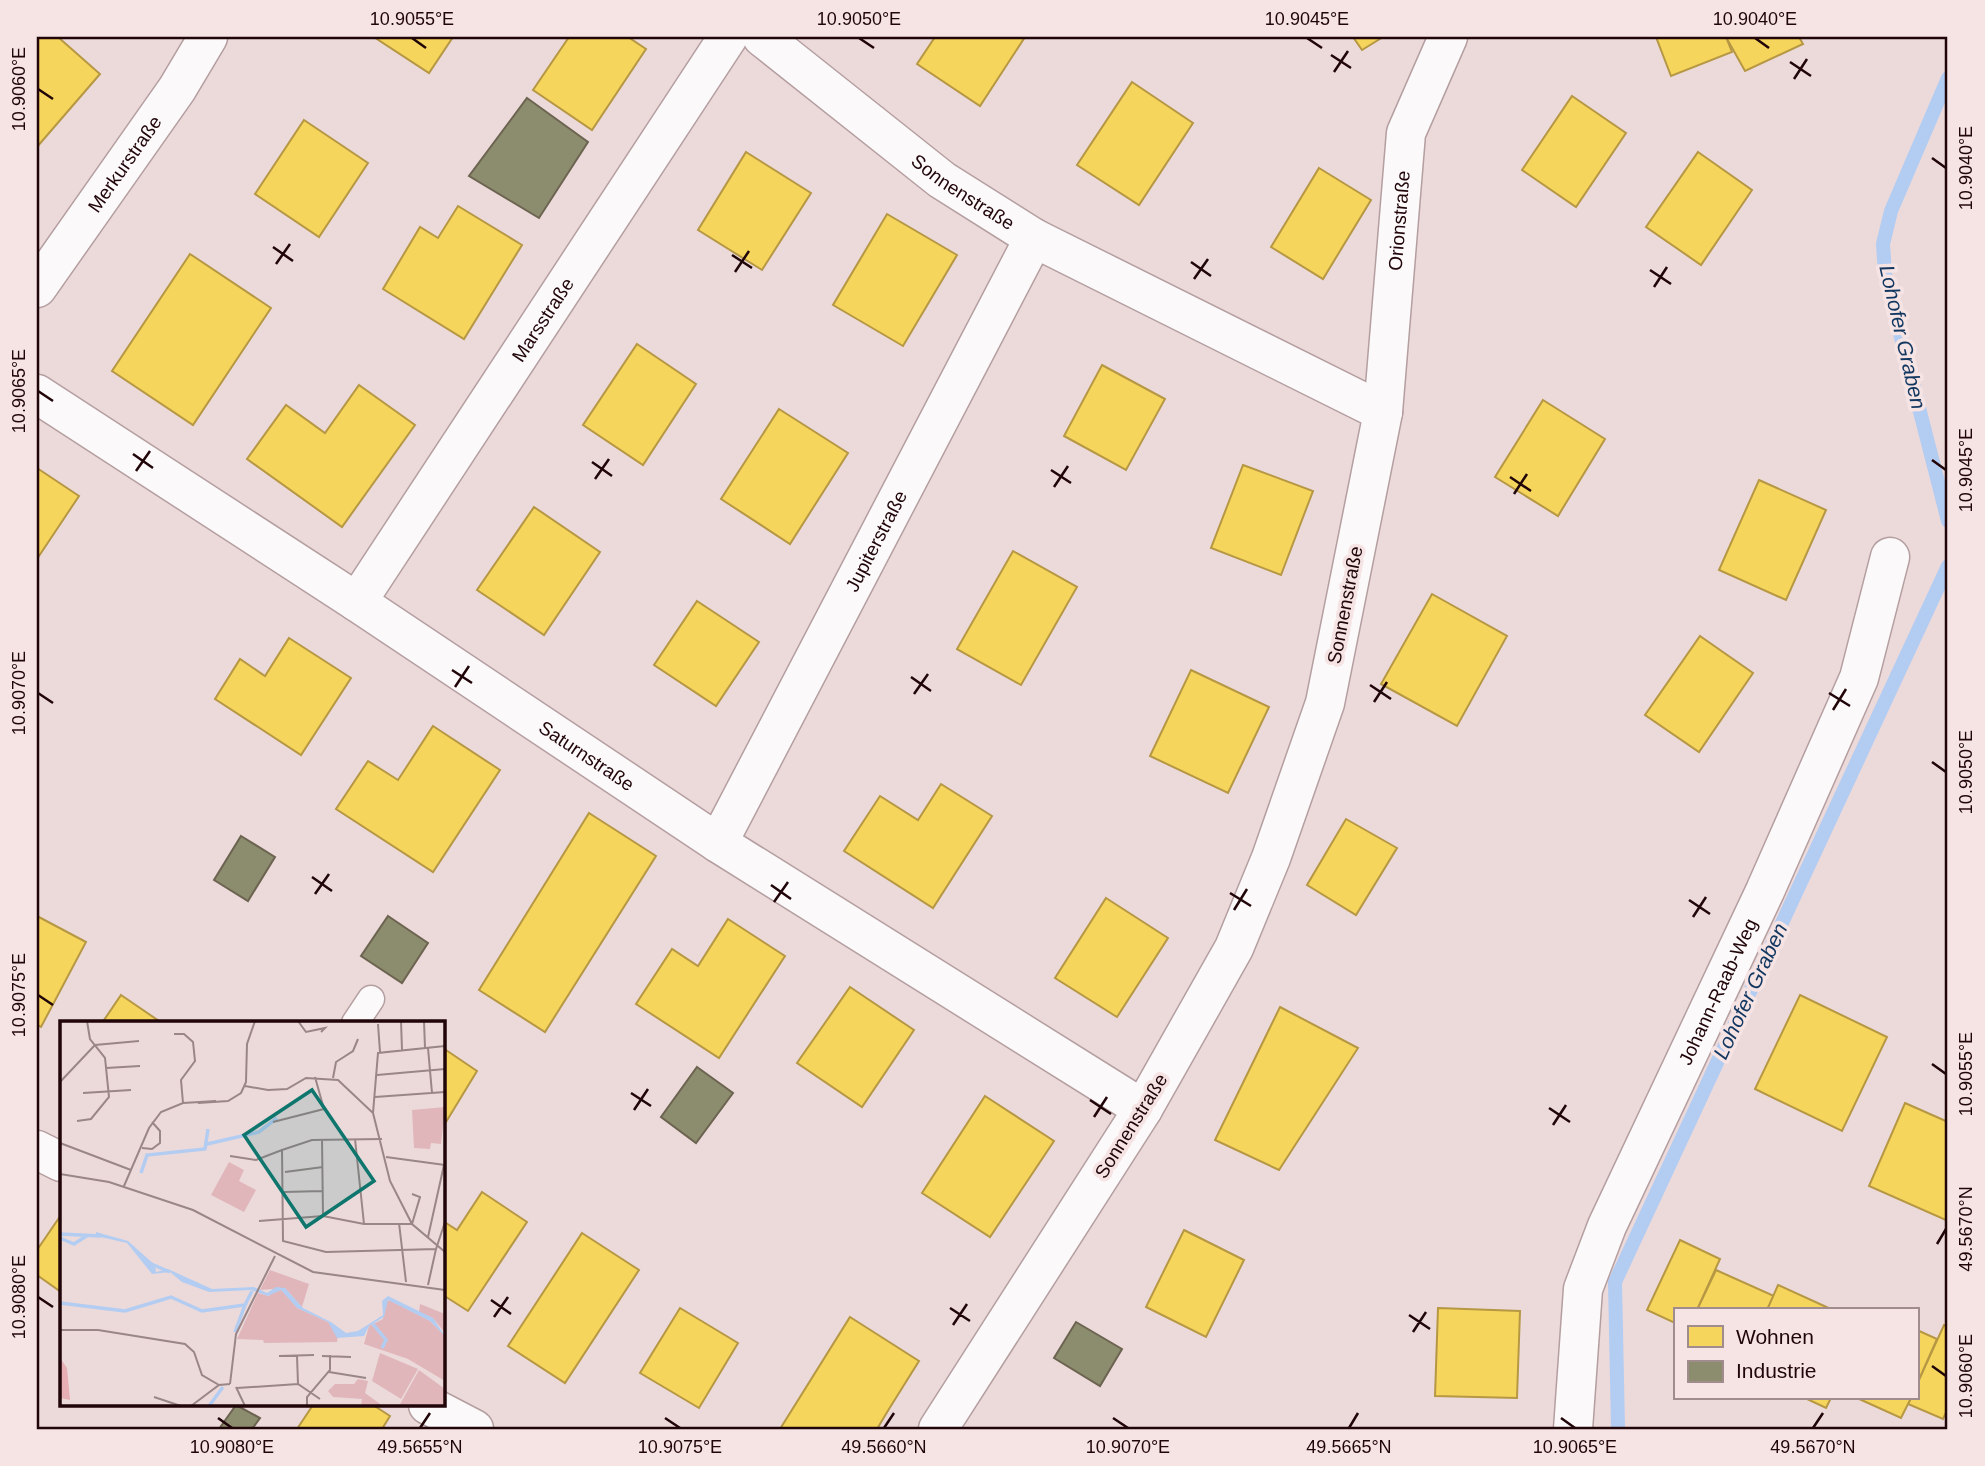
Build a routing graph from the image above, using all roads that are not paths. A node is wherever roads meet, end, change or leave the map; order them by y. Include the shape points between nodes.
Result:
1 (208, 37) edge
2 (728, 37) edge
3 (762, 37) edge
4 (1448, 37) edge
5 (1034, 238) junction
6 (37, 288) edge
7 (37, 394) edge
8 (1384, 412) junction
9 (1890, 557) dead end
10 (357, 602) junction
11 (718, 843) junction
12 (371, 999) dead end
13 (356, 1021) edge
14 (1143, 1110) junction
15 (37, 1150) edge
16 (60, 1162) edge
17 (430, 1406) edge
18 (474, 1429) edge
19 (938, 1429) edge
20 (1573, 1429) edge

1 - 6 street, Merkurstraße via 177,89
2 - 10 street, Marsstraße
3 - 5 street, Sonnenstraße via 942,180
4 - 8 street, Orionstraße via 1406,133
5 - 8 street, Sonnenstraße
5 - 11 street, Jupiterstraße
7 - 10 street, Saturnstraße
8 - 14 street, Sonnenstraße via 1325,703 1234,948
9 - 20 street, Johann-Raab-Weg via 1859,678 1765,891 1607,1226 1583,1289
10 - 11 street, Saturnstraße
11 - 14 street, Saturnstraße
12 - 13 lane
14 - 19 street, Sonnenstraße
15 - 16 street
17 - 18 street

